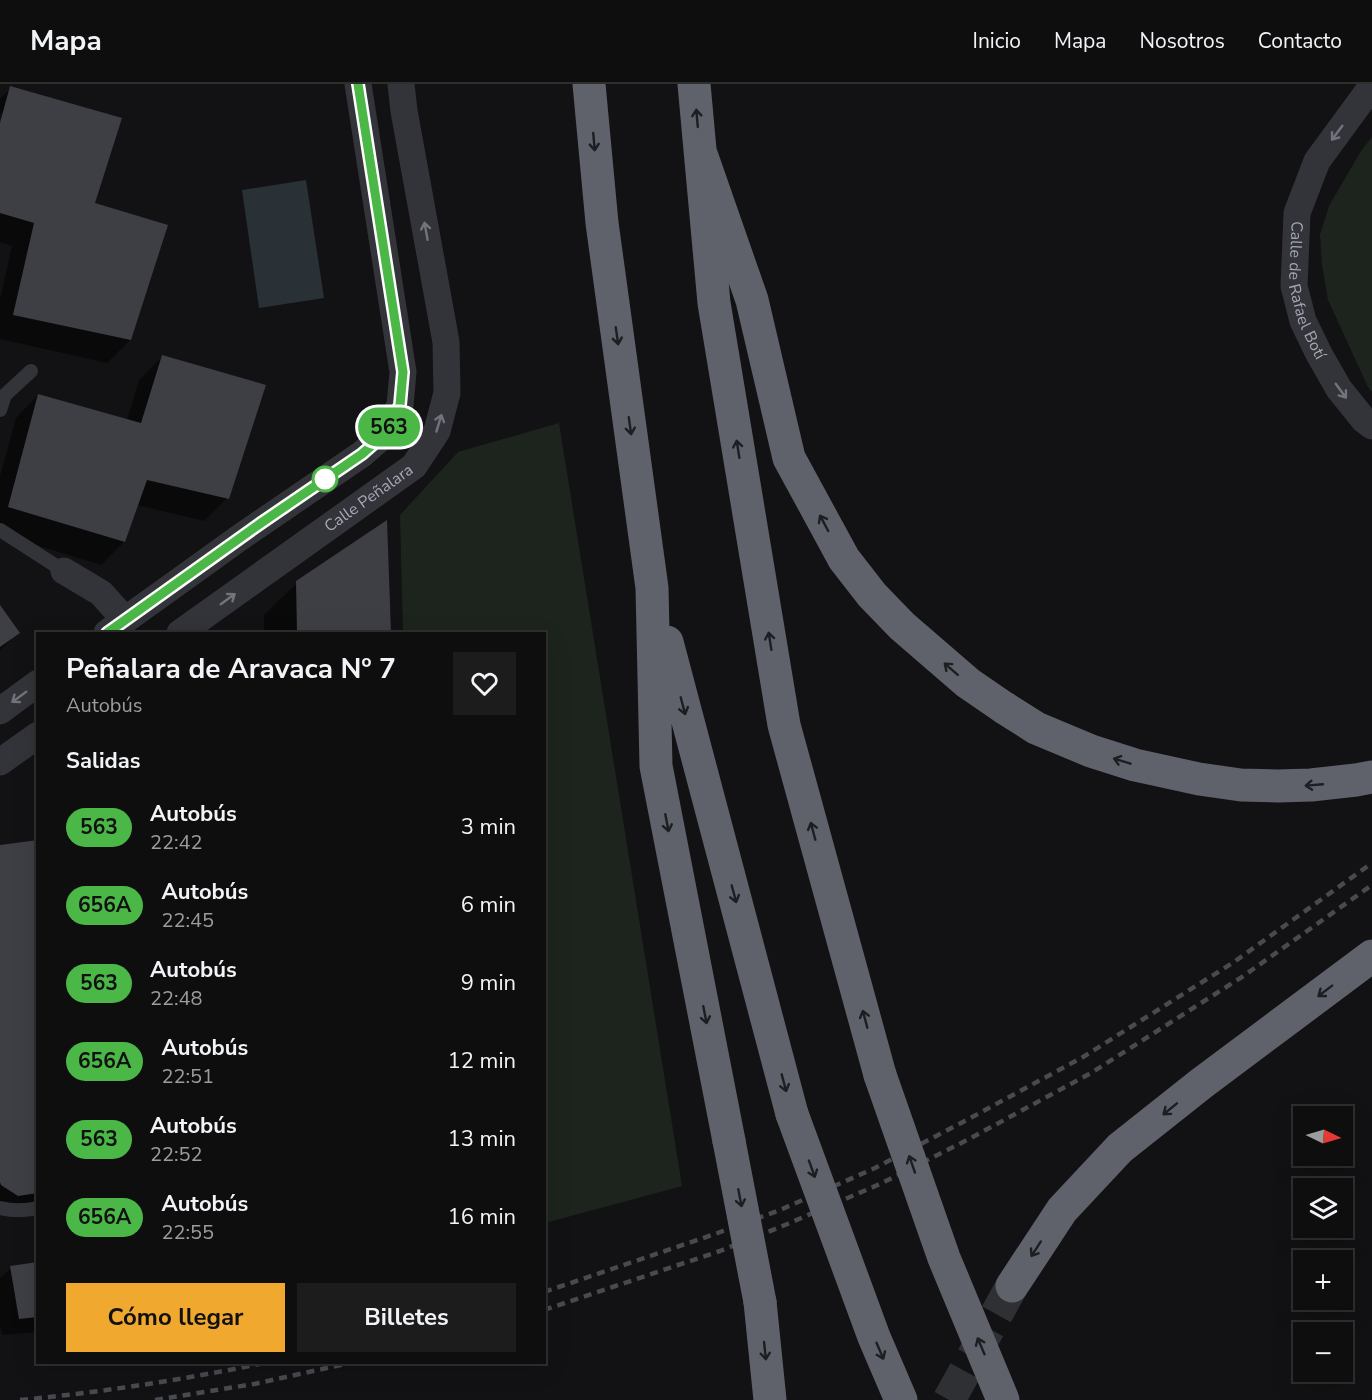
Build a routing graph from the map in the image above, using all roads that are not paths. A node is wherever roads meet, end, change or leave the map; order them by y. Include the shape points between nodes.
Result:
1 (358, 84) edge
2 (401, 84) edge
3 (589, 84) edge
4 (694, 84) edge
5 (1372, 86) edge
6 (700, 151) junction
7 (32, 371) dead end
8 (0, 410) edge
9 (1372, 426) edge
10 (0, 530) edge
11 (64, 571) joint
12 (652, 588) junction
13 (116, 627) edge
14 (181, 632) edge
15 (36, 684) edge
16 (0, 711) edge
17 (36, 736) edge
18 (0, 762) edge
19 (1372, 777) edge
20 (1372, 956) edge
21 (0, 1208) edge
22 (36, 1208) edge
23 (1012, 1286) tunnel mouth
24 (770, 1400) edge
25 (901, 1400) edge
26 (1003, 1400) edge

1 - 13 street via 403,372 400,405 386,433 362,454
14 -> 2 street, Calle Peñalara via 414,466 437,431 447,393 446,342
3 -> 12 highway via 602,223
6 -> 4 highway
5 -> 9 street, Calle de Rafael Botí via 1317,161 1297,213 1294,286 1303,321 1319,354 1339,389
19 -> 6 highway via 1311,785 1241,785 1135,765 1091,751 1036,728 1003,707 968,683 902,626 844,559 789,458 752,300
26 -> 6 highway, bridge via 944,1258 880,1075 784,725 714,303
7 - 8 lane via 5,395
10 - 11 lane
11 - 13 street via 100,593
12 -> 24 highway, bridge via 656,766 760,1302
12 -> 25 highway, bridge via 792,1114
15 -> 16 street
17 - 18 street
20 -> 23 highway via 1120,1148 1062,1210
21 - 22 lane

